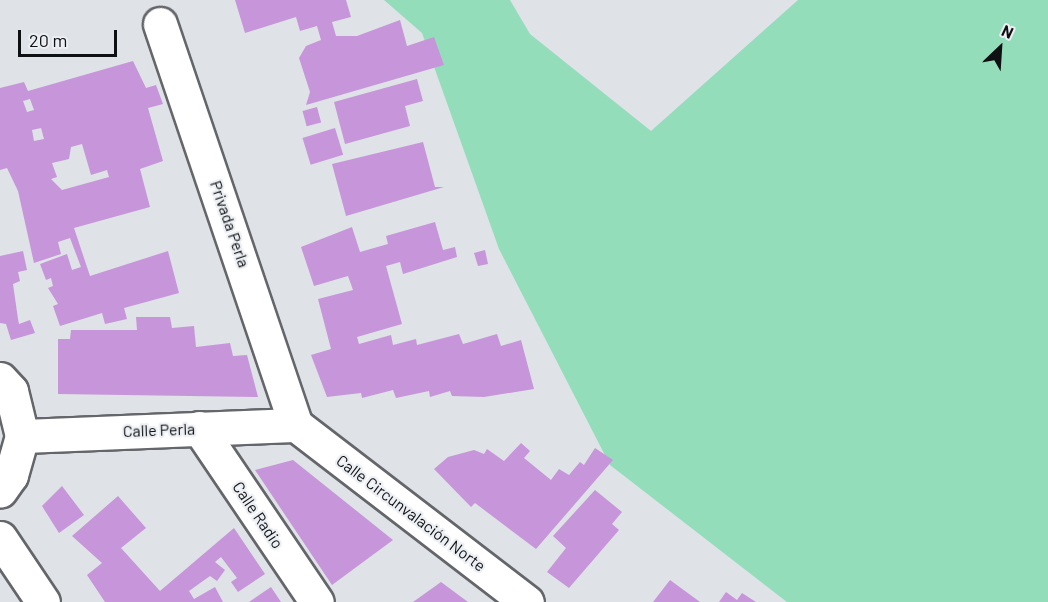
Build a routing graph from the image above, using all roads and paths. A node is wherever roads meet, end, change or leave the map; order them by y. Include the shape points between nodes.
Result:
1 (160, 24) dead end
2 (0, 379) edge
3 (296, 425) junction
4 (200, 428) junction
5 (22, 436) junction
6 (0, 491) edge
7 (0, 538) edge
8 (43, 602) edge
9 (317, 602) edge
10 (527, 602) edge

1 - 3 street, Privada Perla
2 - 5 street via 11,391
3 - 4 street, Calle Perla
3 - 10 street, Calle Circunvalación Norte
4 - 5 street, Calle Perla
4 - 9 street, Calle Radio
5 - 6 street via 11,475
7 - 8 street

